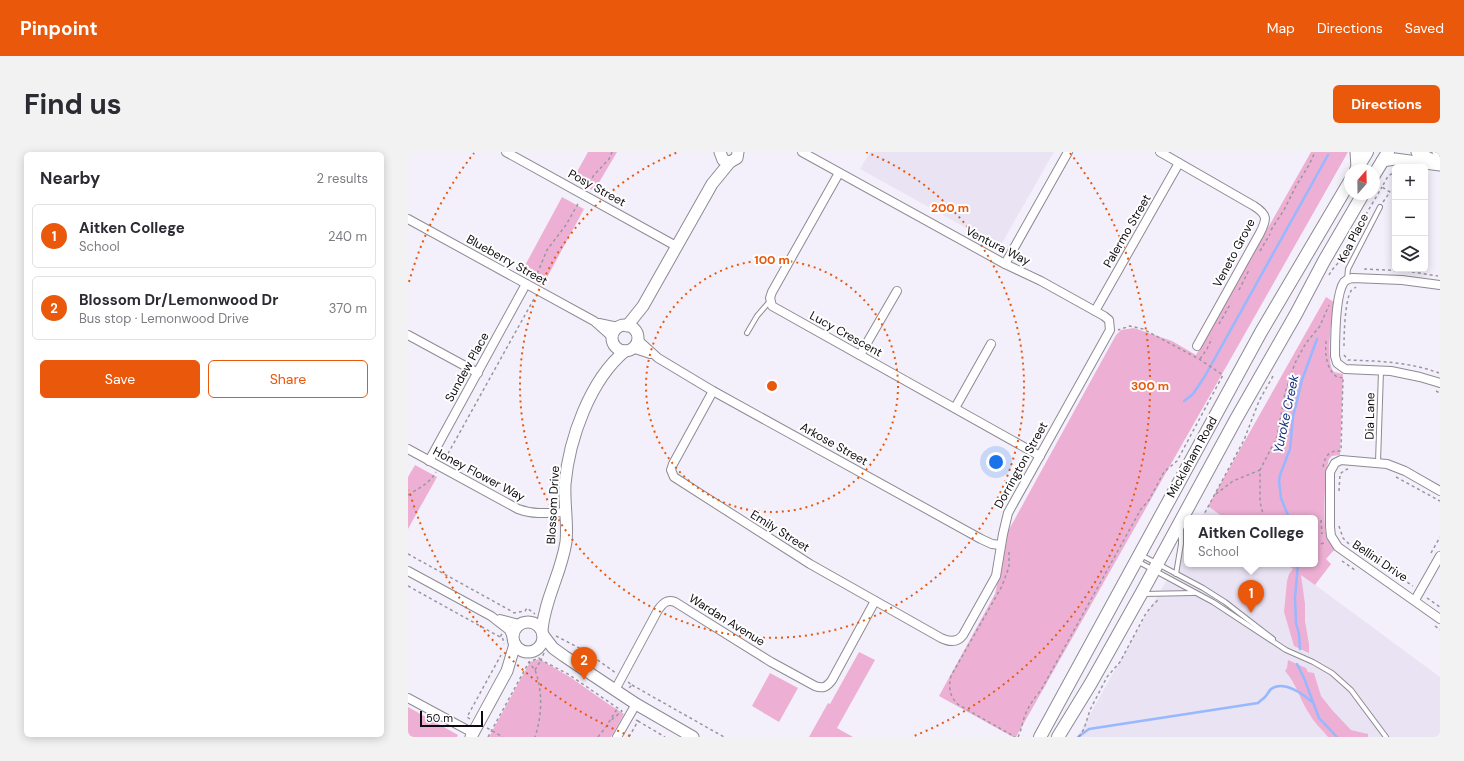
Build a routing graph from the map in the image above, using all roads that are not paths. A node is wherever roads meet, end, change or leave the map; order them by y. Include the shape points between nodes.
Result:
1 (506, 152) edge
2 (738, 152) edge
3 (802, 152) edge
4 (1068, 152) edge
5 (1160, 152) edge
6 (1356, 152) edge
7 (1367, 152) edge
8 (1417, 152) edge
9 (722, 155) edge
10 (1385, 156) edge
11 (1179, 163) junction
12 (1357, 164) edge
13 (1360, 164) edge
14 (1440, 165) edge
15 (839, 173) junction
16 (1344, 191) edge
17 (1360, 200) edge
18 (1380, 207) dead end
19 (408, 219) edge
20 (676, 246) junction
21 (1004, 264) junction
22 (1347, 279) junction
23 (526, 284) junction
24 (1440, 285) edge
25 (897, 290) dead end
26 (770, 300) junction
27 (1095, 311) junction
28 (594, 321) junction
29 (1113, 332) joint
30 (747, 333) dead end
31 (408, 335) edge
32 (629, 337) junction
33 (612, 340) junction
34 (991, 344) dead end
35 (1197, 346) dead end
36 (860, 356) junction
37 (607, 369) junction
38 (1381, 370) junction
39 (478, 373) junction
40 (1440, 383) edge
41 (713, 391) junction
42 (955, 408) junction
43 (408, 449) edge
44 (1040, 456) junction
45 (429, 461) junction
46 (1378, 462) junction
47 (1440, 491) edge
48 (565, 512) junction
49 (1181, 520) junction
50 (1000, 545) junction
51 (1440, 556) edge
52 (1137, 557) junction
53 (1155, 567) junction
54 (408, 571) edge
55 (1176, 574) junction
56 (1195, 593) junction
57 (1141, 594) junction
58 (1415, 600) junction
59 (547, 601) junction
60 (875, 601) junction
61 (491, 616) junction
62 (1440, 619) edge
63 (524, 623) junction
64 (543, 633) junction
65 (961, 637) joint
66 (514, 642) junction
67 (1286, 650) junction
68 (532, 655) junction
69 (564, 656) junction
70 (508, 671) junction
71 (615, 690) junction
72 (408, 698) edge
73 (636, 704) junction
74 (474, 731) edge
75 (617, 737) edge
76 (692, 737) edge
77 (1040, 737) edge
78 (1058, 737) edge
79 (1386, 737) edge

1 - 20 street, Posy Street
2 - 9 street, Blossom Drive via 737,158
3 - 15 street, Ventura Way
4 - 21 street
5 - 11 street, Veneto Grove
6 - 12 street
7 - 13 main road
8 - 14 street
9 - 20 street, Blossom Drive via 712,184
10 - 14 street via 1395,160
11 - 27 street, Palermo Street
11 - 35 street, Veneto Grove via 1254,206 1262,212 1265,219 1260,233
15 - 21 street, Ventura Way
15 - 26 street via 772,292
16 - 52 main road, Mickleham Road via 1261,332
17 - 49 main road, Mickleham Road via 1260,374
18 - 22 lane, Kea Place via 1348,269
19 - 23 street, Blueberry Street
20 - 32 street, Blossom Drive
21 - 27 street, Ventura Way
22 - 24 street via 1365,278
22 - 38 street via 1343,284 1336,314 1335,360 1345,369
23 - 28 street, Blueberry Street
23 - 39 street, Sundew Place
25 - 36 street
26 - 30 lane
26 - 36 street, Lucy Crescent via 775,308
27 - 29 street, Ventura Way via 1109,320
28 - 32 street, Blueberry Street
28 - 33 street, Blueberry Street
29 - 44 street, Dorrington Street
31 - 39 street
32 - 33 street, Blossom Drive via 613,333
32 - 33 street via 618,349
32 - 37 street, Blossom Drive
32 - 41 street, Arkose Street
33 - 37 street, Blossom Drive
34 - 42 street
36 - 42 street, Lucy Crescent
37 - 48 street, Blossom Drive via 575,431 568,459
38 - 40 street via 1406,373
38 - 46 lane, Dia Lane
39 - 45 street, Sundew Place
41 - 50 street, Arkose Street via 982,539
41 - 60 street, Emily Street via 673,464 671,470 674,477 810,564
42 - 44 street, Lucy Crescent
43 - 45 street, Honey Flower Way
44 - 50 street, Dorrington Street via 1008,513
45 - 48 street, Honey Flower Way via 528,513
46 - 47 street via 1396,467
46 - 58 street, Bellini Drive via 1341,460 1335,463 1330,472 1331,536 1342,550
48 - 59 street, Blossom Drive via 566,541 556,581
49 - 53 main road, Mickleham Road
49 - 55 lane via 1181,544
50 - 65 street, Dorrington Street via 996,576
51 - 58 street
52 - 53 lane
52 - 53 lane
52 - 77 main road, Mickleham Road
53 - 55 lane
53 - 56 lane
53 - 57 main road, Mickleham Road
54 - 61 street
55 - 67 lane via 1225,602
56 - 57 lane
56 - 67 lane
57 - 78 main road, Mickleham Road
58 - 62 street, Bellini Drive
59 - 63 street, Blossom Drive
59 - 64 street, Blossom Drive
60 - 65 street, Emily Street via 946,640 953,641
60 - 71 street, Wardan Avenue via 830,682 824,687 819,687 771,662 679,604 668,601 658,610
61 - 63 street
61 - 66 street via 509,630
63 - 64 street via 536,624
63 - 66 street via 514,631
64 - 68 street via 542,644
64 - 69 street via 553,648
66 - 68 street via 521,651
66 - 70 street
67 - 79 lane via 1326,668 1345,683
68 - 69 street via 546,651
68 - 70 street via 523,656
69 - 71 street
70 - 74 street
71 - 73 street
72 - 74 street
73 - 75 street
73 - 76 street

